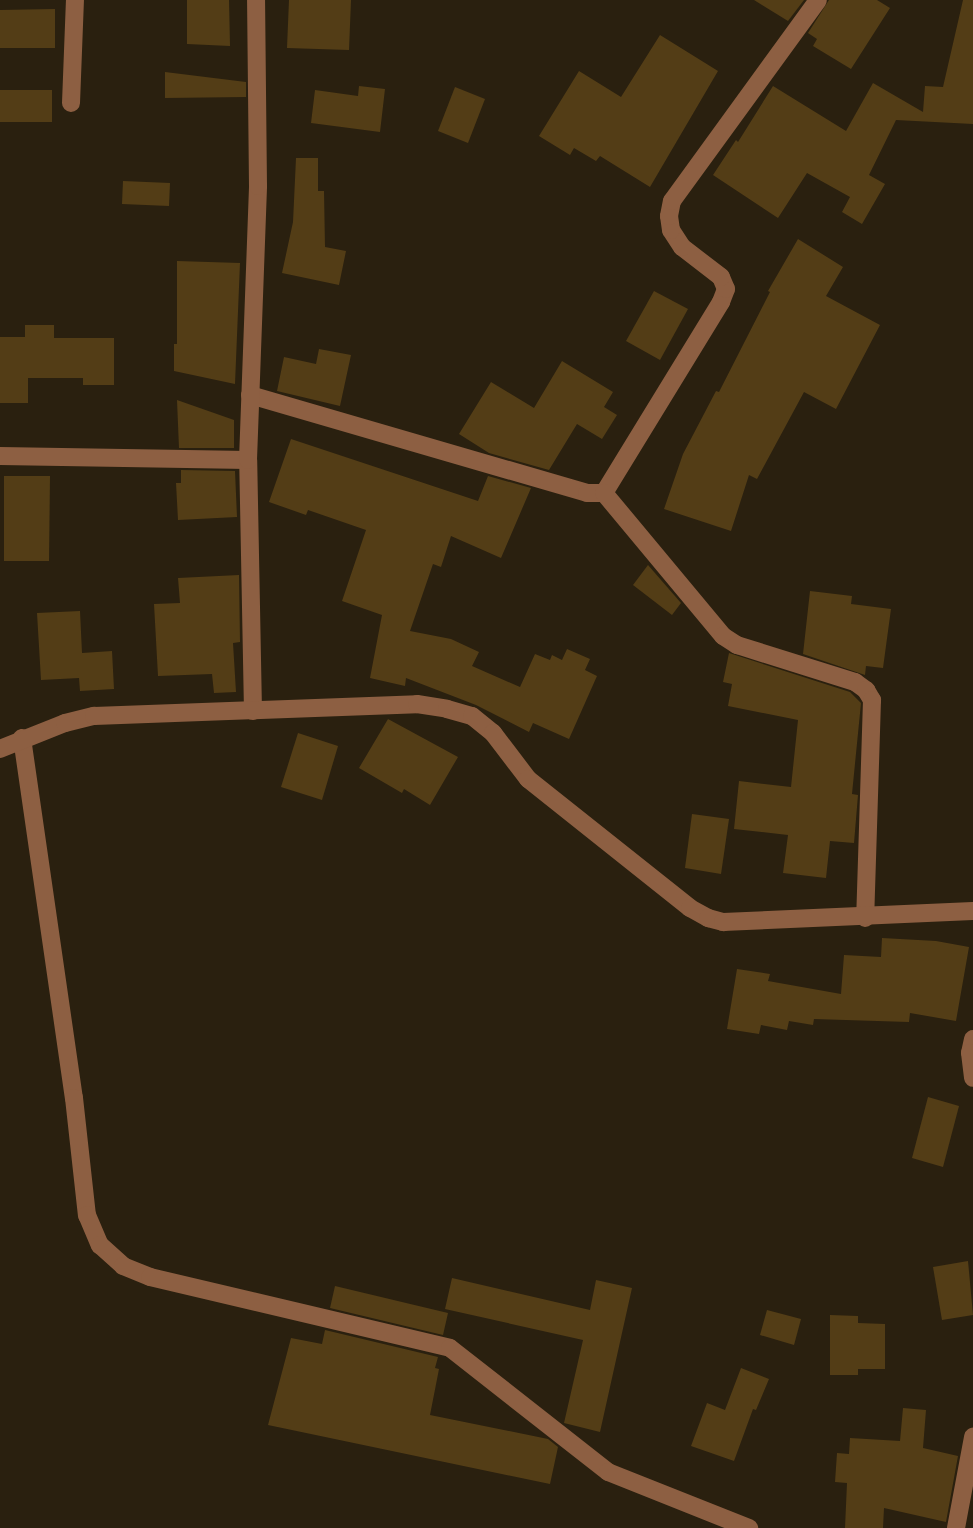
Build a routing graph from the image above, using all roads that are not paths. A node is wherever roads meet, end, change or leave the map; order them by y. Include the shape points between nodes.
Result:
1 (75, 0) edge
2 (256, 0) edge
3 (818, 0) edge
4 (71, 103) dead end
5 (250, 395) junction
6 (0, 456) edge
7 (248, 460) junction
8 (604, 494) junction
9 (253, 711) junction
10 (22, 738) junction
11 (0, 749) edge
12 (973, 911) edge
13 (864, 918) junction
14 (973, 1039) edge
15 (973, 1078) edge
16 (973, 1437) edge
17 (750, 1528) edge
18 (956, 1528) edge

1 - 4 street
2 - 5 street via 258,186
3 - 8 street via 672,201 671,230 682,247 721,277 726,289
5 - 7 street
5 - 8 street via 587,493
6 - 7 street
7 - 9 street
8 - 13 street via 723,636 737,645 855,682 866,690 872,700
9 - 10 street via 94,716
9 - 13 street via 417,704 472,716 493,733 528,779 708,918 723,922
10 - 11 street
10 - 17 street via 87,1214 100,1245 123,1266 150,1277 450,1348 608,1472
12 - 13 street
14 - 15 street
16 - 18 street

